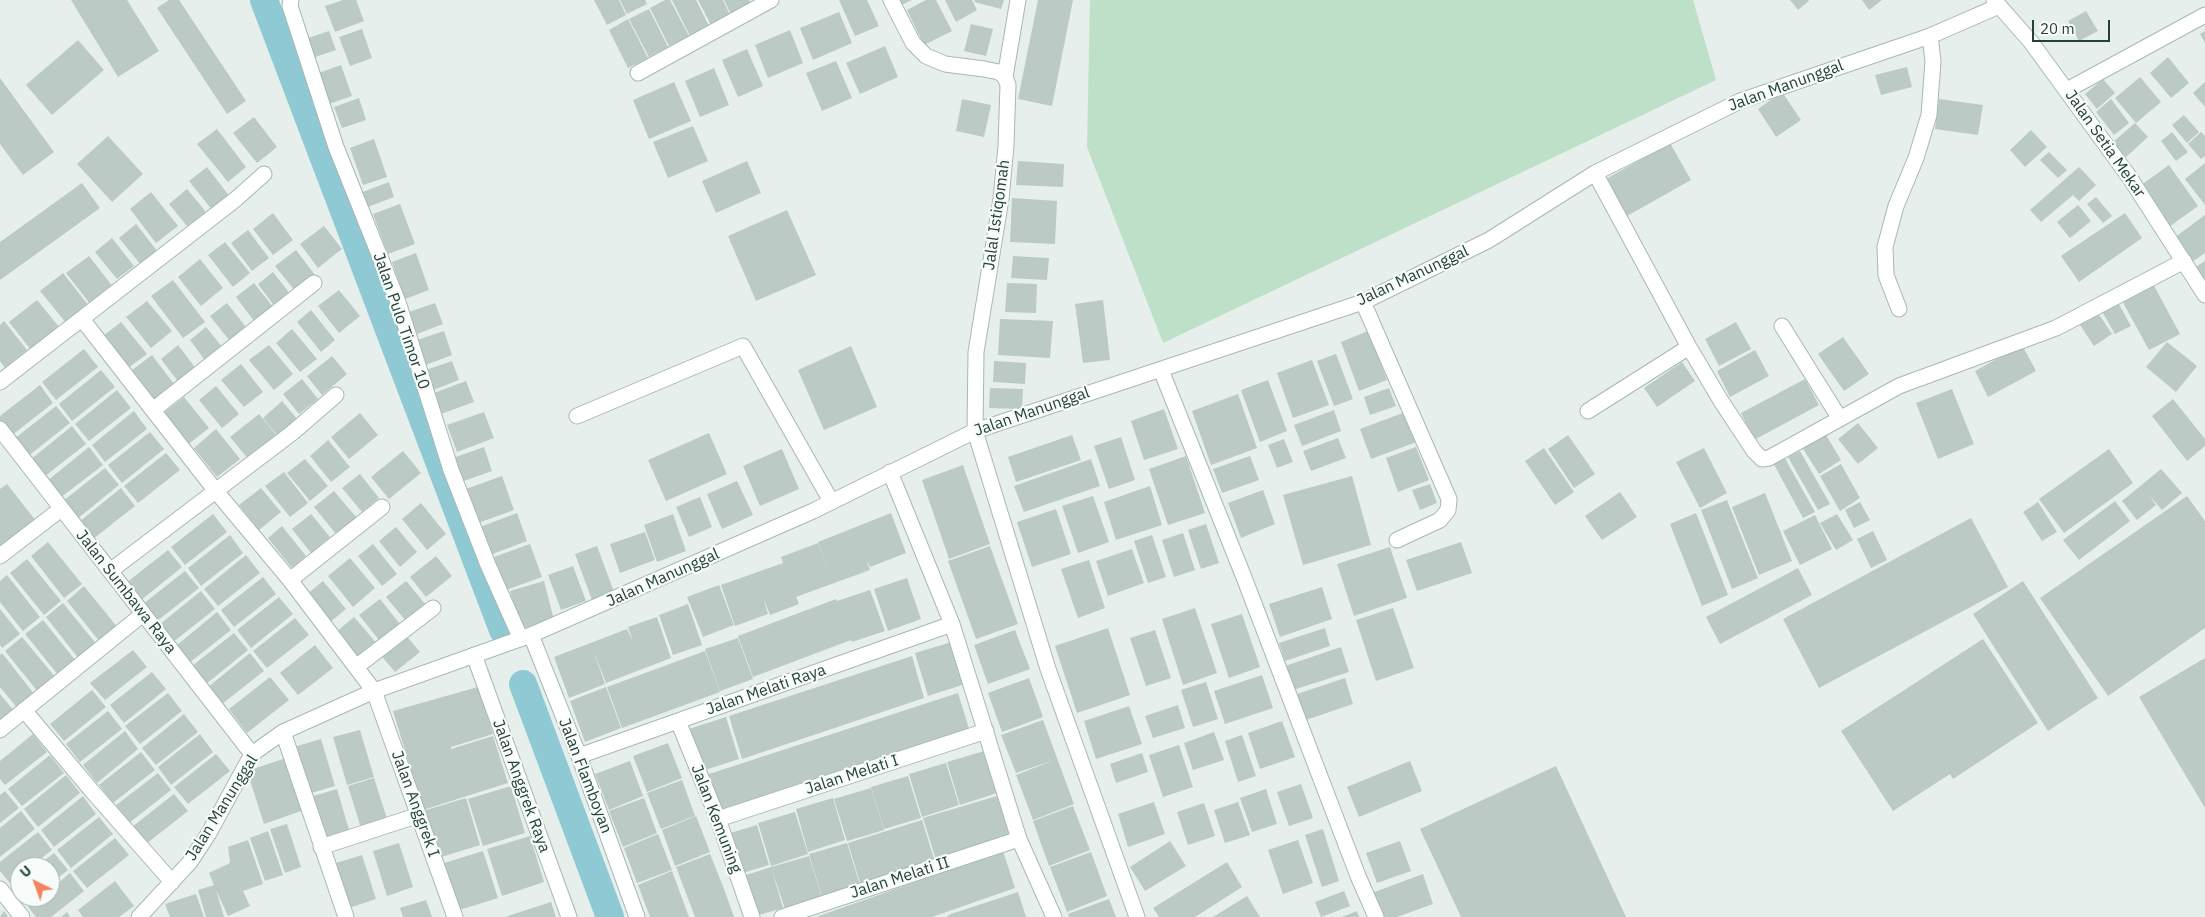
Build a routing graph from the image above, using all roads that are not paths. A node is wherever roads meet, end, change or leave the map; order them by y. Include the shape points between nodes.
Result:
1 (291, 0) edge
2 (771, 0) edge
3 (891, 0) edge
4 (1018, 0) edge
5 (1997, 3) edge
6 (2205, 14) edge
7 (1930, 36) junction
8 (638, 73) dead end
9 (1005, 77) junction
10 (2067, 90) junction
11 (1595, 173) junction
12 (264, 174) dead end
13 (2184, 261) junction
14 (314, 283) dead end
15 (2205, 295) edge
16 (1363, 302) junction
17 (1899, 310) dead end
18 (82, 318) junction
19 (1782, 326) dead end
20 (1689, 348) junction
21 (1161, 370) junction
22 (0, 382) edge
23 (336, 395) dead end
24 (153, 410) junction
25 (1588, 411) dead end
26 (577, 416) dead end
27 (1840, 419) junction
28 (0, 429) edge
29 (975, 431) junction
30 (890, 472) junction
31 (215, 490) junction
32 (831, 501) junction
33 (382, 507) dead end
34 (61, 508) junction
35 (1397, 540) dead end
36 (0, 556) edge
37 (110, 571) junction
38 (290, 580) junction
39 (433, 608) dead end
40 (143, 614) junction
41 (952, 624) junction
42 (522, 638) junction
43 (474, 655) junction
44 (356, 667) junction
45 (374, 690) junction
46 (24, 710) junction
47 (678, 721) junction
48 (0, 730) edge
49 (986, 731) junction
50 (283, 732) junction
51 (252, 754) junction
52 (579, 756) junction
53 (419, 815) junction
54 (718, 819) junction
55 (1019, 839) junction
56 (321, 847) junction
57 (172, 882) junction
58 (0, 889) edge
59 (22, 917) edge
60 (139, 917) edge
61 (346, 917) edge
62 (455, 917) edge
63 (569, 917) edge
64 (636, 917) edge
65 (752, 917) edge
66 (782, 917) edge
67 (1054, 917) edge
68 (1137, 917) edge
69 (1376, 917) edge

1 - 42 street, Jalan Pulo Timor 10 via 290,6 336,147 398,302 451,470 488,565
2 - 8 street
3 - 9 street via 913,43 926,56 945,64 999,72
4 - 9 street, Jalal Istiqomah
5 - 7 street, Jalan Manunggal
5 - 10 street, Jalan Setia Mekar
6 - 10 street
7 - 11 street, Jalan Manunggal via 1740,101
7 - 17 street via 1933,61 1929,115 1896,206 1885,247 1886,275
9 - 29 street, Jalal Istiqomah via 1008,85 1006,146 976,352
10 - 13 street, Jalan Setia Mekar
11 - 16 street, Jalan Manunggal via 1489,240
11 - 20 street
12 - 18 street
13 - 15 street, Jalan Setia Mekar
13 - 27 street via 2056,328 1898,386
14 - 24 street
16 - 21 street, Jalan Manunggal
16 - 35 street via 1449,499 1448,510 1440,520
18 - 22 street
18 - 24 street, Jalan Anggrek I
19 - 27 street
20 - 25 street
20 - 27 street via 1762,459
21 - 29 street, Jalan Manunggal
21 - 69 street
23 - 31 street via 292,433
24 - 31 street, Jalan Anggrek I
26 - 32 street via 743,346
28 - 34 street, Jalan Sumbawa Raya
29 - 30 street, Jalan Manunggal
29 - 68 street, Jalal Istiqomah via 1048,669
30 - 32 street, Jalan Manunggal
30 - 41 street
31 - 37 street
31 - 38 street, Jalan Anggrek I
32 - 42 street, Jalan Manunggal
33 - 38 street
34 - 36 street
34 - 37 street, Jalan Sumbawa Raya
37 - 40 street, Jalan Sumbawa Raya
38 - 44 street, Jalan Anggrek I
39 - 44 street
40 - 46 street
40 - 51 street, Jalan Sumbawa Raya
41 - 47 street, Jalan Melati Raya
41 - 49 street
42 - 43 street, Jalan Manunggal
42 - 52 street, Jalan Flamboyan
43 - 45 street, Jalan Manunggal
43 - 63 street, Jalan Anggrek Raya
44 - 45 street, Jalan Anggrek I
45 - 50 street, Jalan Manunggal
45 - 53 street, Jalan Anggrek I
46 - 48 street
46 - 57 street
47 - 52 street, Jalan Melati Raya
47 - 54 street, Jalan Kemuning
49 - 54 street, Jalan Melati I
49 - 55 street
50 - 51 street, Jalan Manunggal
50 - 56 street
51 - 57 street, Jalan Manunggal via 190,862
52 - 64 street, Jalan Flamboyan
53 - 56 street
53 - 62 street, Jalan Anggrek I
54 - 65 street, Jalan Kemuning
55 - 66 street, Jalan Melati II
55 - 67 street
56 - 61 street
57 - 60 street, Jalan Manunggal
58 - 59 street

